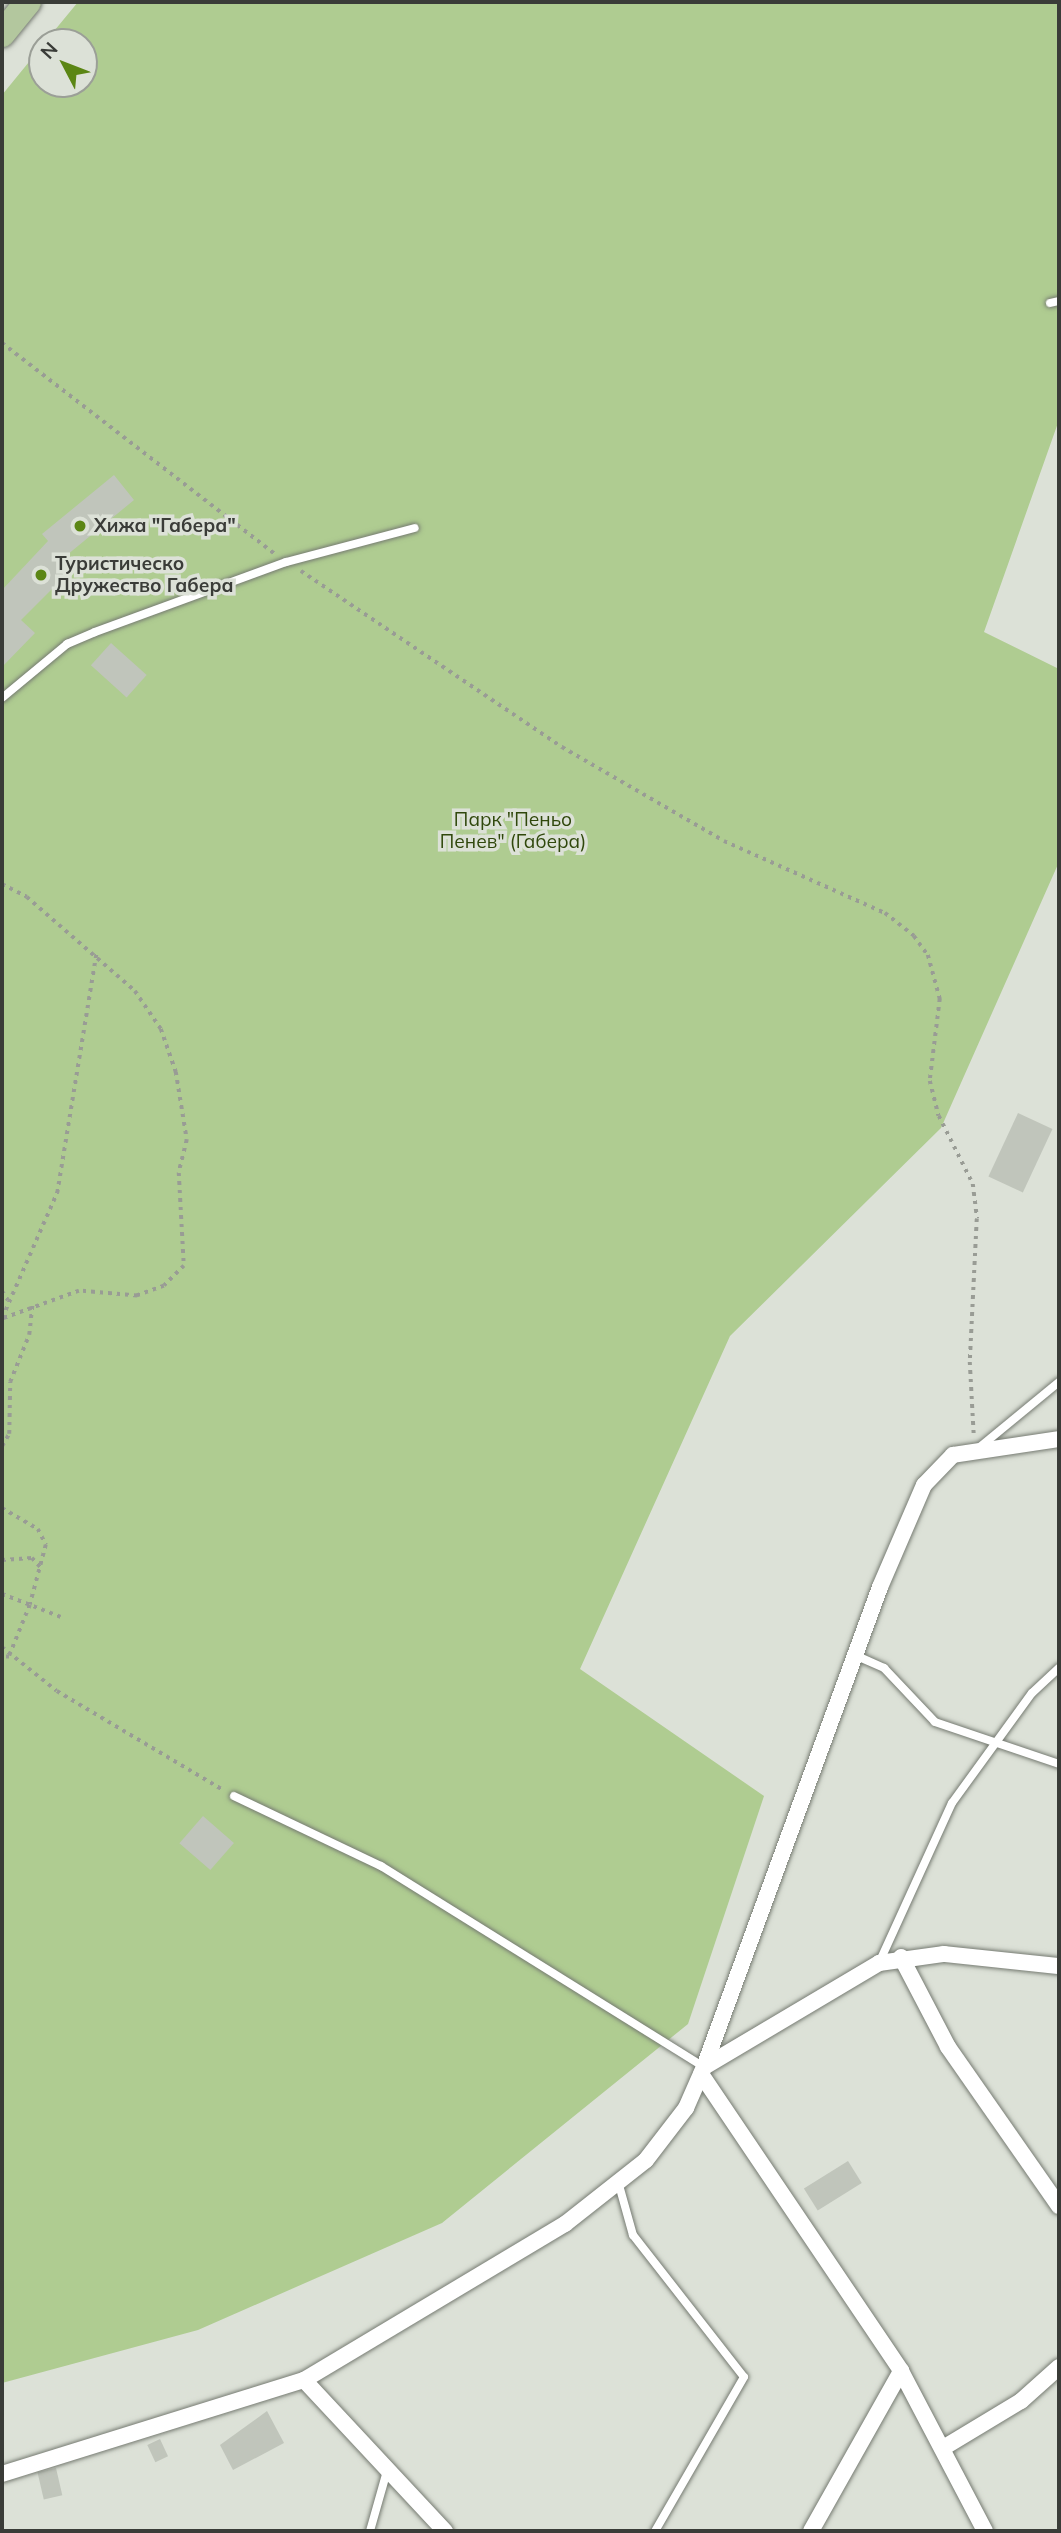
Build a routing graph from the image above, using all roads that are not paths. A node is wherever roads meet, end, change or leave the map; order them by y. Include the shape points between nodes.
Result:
1 (28, 2) edge
2 (2, 34) edge
3 (415, 528) dead end
4 (2, 698) edge
5 (1059, 1382) edge
6 (1059, 1439) edge
7 (975, 1451) junction
8 (857, 1656) junction
9 (1059, 1668) edge
10 (1000, 1744) junction
11 (1059, 1764) edge
12 (234, 1796) road end
13 (901, 1957) junction
14 (879, 1963) junction
15 (1059, 1966) edge
16 (702, 2070) junction
17 (619, 2185) junction
18 (1059, 2206) edge
19 (1059, 2367) edge
20 (901, 2371) junction
21 (304, 2380) junction
22 (943, 2448) junction
23 (387, 2471) junction
24 (2, 2474) edge
25 (370, 2531) edge
26 (445, 2531) edge
27 (655, 2531) edge
28 (811, 2531) edge
29 (985, 2531) edge

1 - 2 main road
3 - 4 lane via 286,562 67,644
5 - 7 lane via 1031,1411
6 - 7 street
7 - 8 street via 953,1455 924,1485
8 - 10 lane via 884,1668 935,1722
8 - 16 street
9 - 10 lane via 1032,1693
10 - 11 lane
10 - 14 lane via 952,1803
12 - 16 lane via 381,1866
13 - 14 street
13 - 15 street via 944,1954
13 - 18 street via 948,2047
14 - 16 street
16 - 17 street via 668,2135
16 - 20 street
17 - 21 street via 523,2250
17 - 27 lane via 633,2235 744,2377
19 - 22 street via 1020,2401
20 - 22 street
20 - 28 street
21 - 23 street
21 - 24 street
22 - 29 street
23 - 25 lane
23 - 26 street

